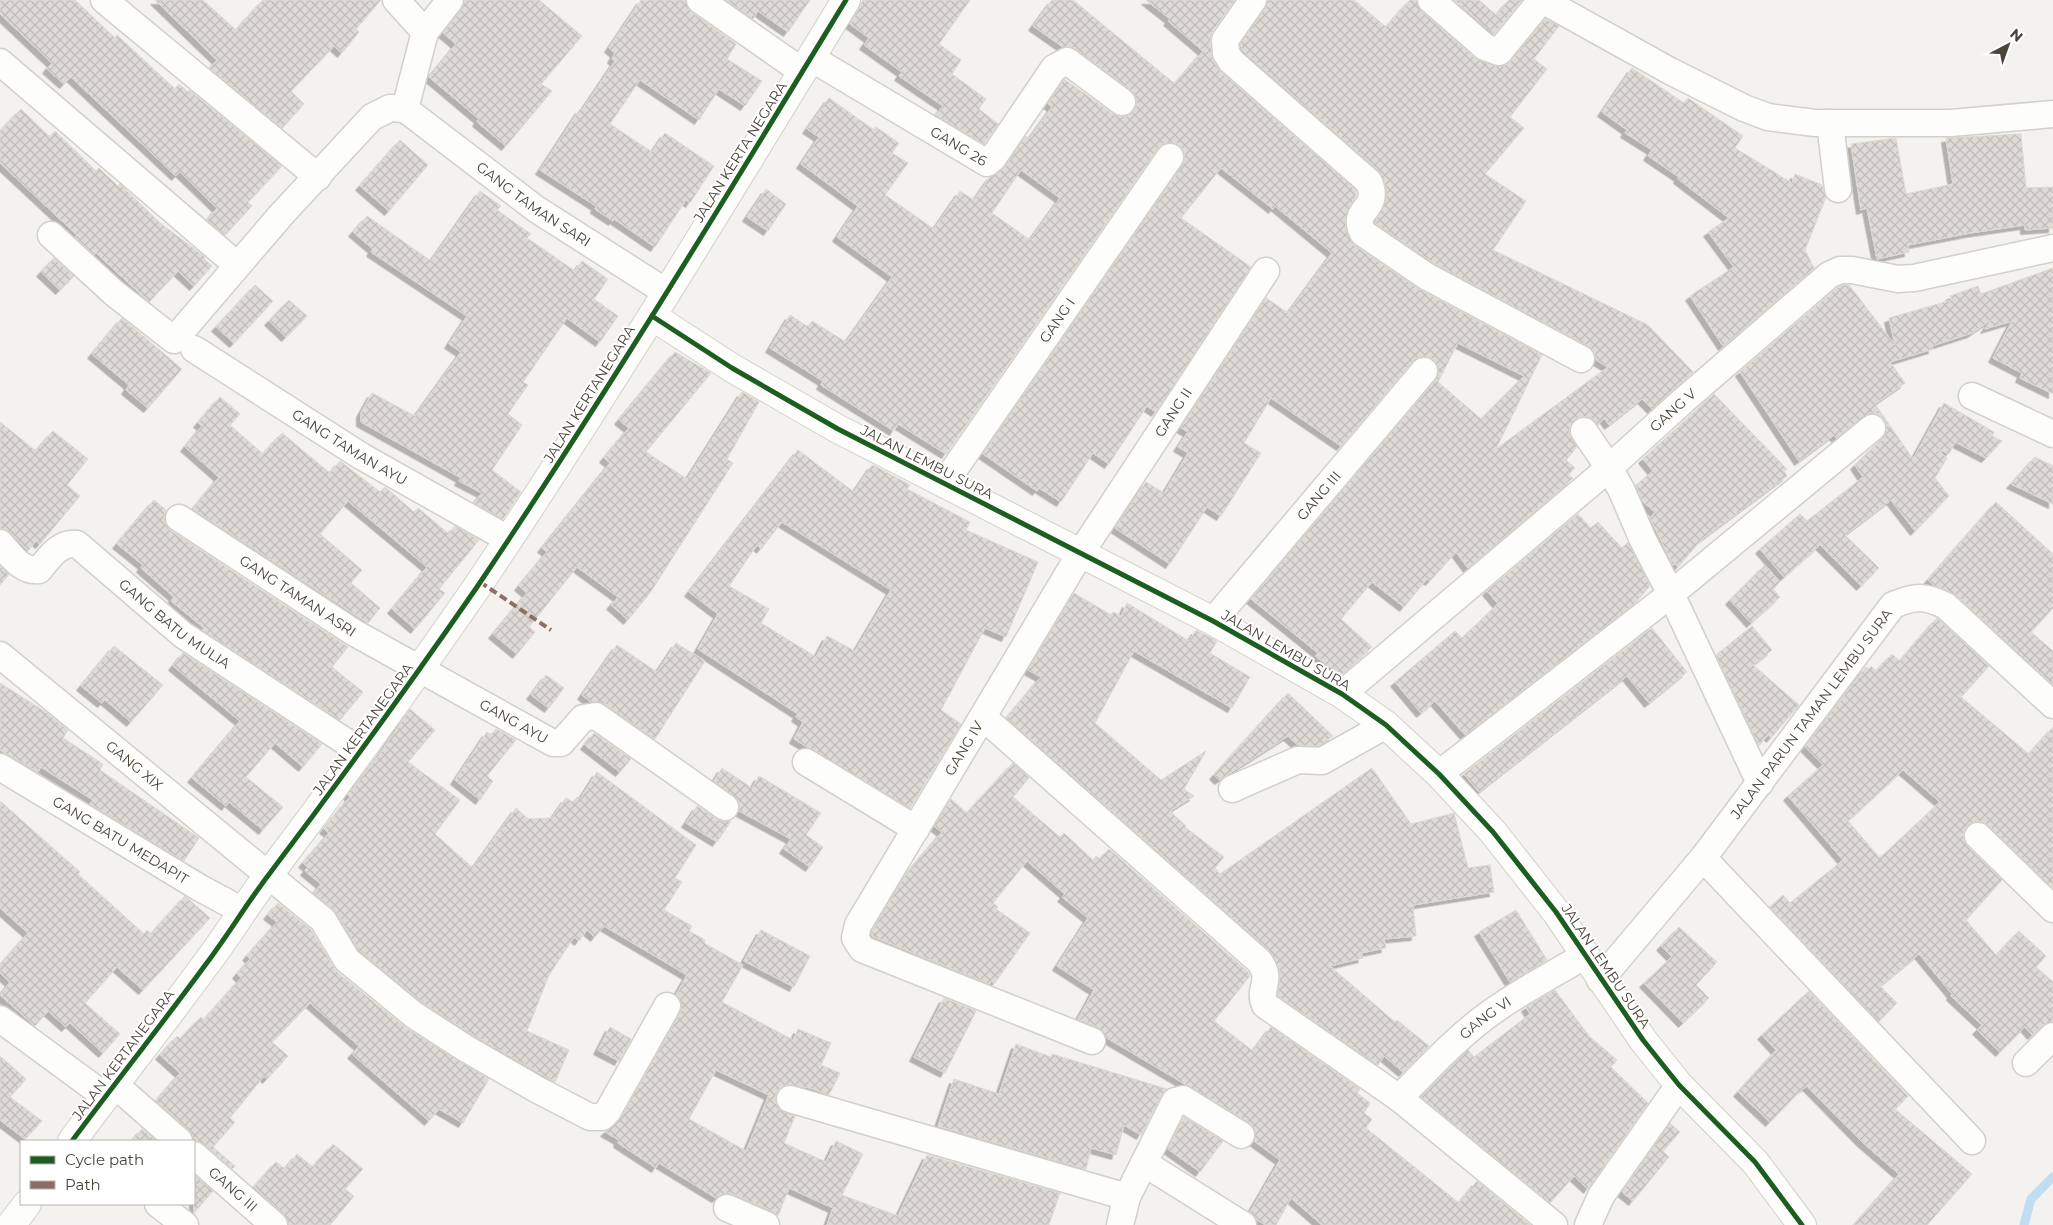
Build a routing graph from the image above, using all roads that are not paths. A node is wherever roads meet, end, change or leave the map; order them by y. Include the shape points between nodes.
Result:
1 (104, 0) edge
2 (396, 0) edge
3 (450, 0) edge
4 (700, 0) edge
5 (846, 0) edge
6 (1253, 0) edge
7 (1431, 0) edge
8 (425, 32) junction
9 (0, 62) edge
10 (807, 65) junction
11 (1122, 102) dead end
12 (405, 109) junction
13 (2053, 114) edge
14 (1830, 123) junction
15 (1170, 157) dead end
16 (318, 178) junction
17 (1838, 189) dead end
18 (51, 235) dead end
19 (2053, 248) edge
20 (237, 265) junction
21 (1266, 271) dead end
22 (666, 292) junction
23 (652, 316) junction
24 (194, 348) dead end
25 (1581, 359) dead end
26 (1424, 371) dead end
27 (1972, 396) dead end
28 (1872, 428) dead end
29 (1584, 432) dead end
30 (2053, 434) edge
31 (1609, 468) junction
32 (944, 484) junction
33 (179, 518) dead end
34 (508, 539) junction
35 (0, 543) edge
36 (1080, 554) junction
37 (1671, 594) junction
38 (1213, 621) junction
39 (0, 655) edge
40 (421, 668) junction
41 (1342, 694) junction
42 (2053, 705) edge
43 (983, 717) junction
44 (1386, 725) junction
45 (360, 751) junction
46 (806, 762) dead end
47 (0, 767) edge
48 (1440, 774) junction
49 (1760, 783) junction
50 (1232, 789) dead end
51 (725, 807) dead end
52 (916, 829) junction
53 (1978, 836) dead end
54 (1703, 858) junction
55 (268, 876) junction
56 (2053, 909) edge
57 (243, 911) junction
58 (1584, 956) junction
59 (1600, 980) junction
60 (667, 1006) dead end
61 (0, 1019) edge
62 (2053, 1036) edge
63 (1092, 1041) dead end
64 (2026, 1063) dead end
65 (1679, 1085) junction
66 (110, 1090) junction
67 (1399, 1098) junction
68 (790, 1099) dead end
69 (1241, 1135) dead end
70 (73, 1140) edge
71 (178, 1140) edge
72 (1972, 1141) dead end
73 (195, 1156) edge
74 (1144, 1163) junction
75 (1127, 1197) junction
76 (26, 1205) edge
77 (159, 1205) edge
78 (727, 1208) dead end
79 (11, 1225) edge
80 (185, 1225) edge
81 (274, 1225) edge
82 (766, 1225) edge
83 (1120, 1225) edge
84 (1243, 1225) edge
85 (1554, 1225) edge
86 (1588, 1225) edge
87 (1802, 1225) edge

1 - 16 street
2 - 8 street
3 - 8 street
4 - 10 street
5 - 10 street, JALAN KERTA NEGARA
6 - 25 street via 1225,40 1226,53 1231,61 1369,182 1374,193 1359,217 1363,233 1426,276
7 - 14 street via 1486,47 1499,52 1536,6 1544,1 1744,108 1768,117
8 - 12 street
9 - 20 street
10 - 11 street, GANG 26 via 987,163 994,158 1054,68 1060,64 1067,61
10 - 22 street, JALAN KERTA NEGARA
12 - 16 street via 390,108 372,117
12 - 22 street, GANG TAMAN SARI via 536,209
13 - 14 street via 1951,123
14 - 17 street
15 - 32 street, GANG I
16 - 20 street
18 - 20 street via 114,293 174,340
19 - 31 street, GANG V via 1898,279 1840,270 1825,279 1691,393
21 - 36 street, GANG II
22 - 23 street, JALAN KERTA NEGARA
23 - 32 street, JALAN LEMBU SURA via 838,429
23 - 34 street, JALAN KERTANEGARA
24 - 34 street, GANG TAMAN AYU via 362,456
26 - 38 street, GANG III
27 - 30 street
28 - 37 street
29 - 31 street
31 - 37 street
31 - 41 street, GANG V
32 - 36 street, JALAN LEMBU SURA
33 - 40 street, GANG TAMAN ASRI via 353,632
34 - 40 street, JALAN KERTANEGARA
35 - 45 street, GANG BATU MULIA via 31,571 39,570 58,548 68,543 77,544 183,635
36 - 38 street, JALAN LEMBU SURA
36 - 43 street, GANG IV
37 - 48 street
37 - 49 street
38 - 41 street, JALAN LEMBU SURA
39 - 55 street, GANG XIX
40 - 45 street, JALAN KERTANEGARA
40 - 51 street, GANG AYU via 553,743 561,744 583,718 596,716
41 - 44 street, JALAN LEMBU SURA
42 - 49 street, JALAN PARUN TAMAN LEMBU SURA via 1946,606 1931,598 1912,597 1893,605
43 - 52 street, GANG IV
43 - 67 street via 1259,961 1267,977 1263,997 1265,1005
44 - 48 street, JALAN LEMBU SURA
44 - 50 street via 1322,761 1298,760
45 - 55 street, JALAN KERTANEGARA
46 - 52 street
47 - 57 street, GANG BATU MEDAPIT
48 - 58 street, JALAN LEMBU SURA via 1494,832 1556,912
49 - 54 street, JALAN PARUN TAMAN LEMBU SURA
52 - 63 street, GANG IV via 858,925 857,944
53 - 56 street
54 - 59 street, JALAN PARUN TAMAN LEMBU SURA
54 - 72 street
55 - 57 street, JALAN KERTANEGARA
55 - 60 street, GANG XIX via 323,920 347,960 414,1015 473,1053 590,1118 602,1117 608,1112
57 - 66 street, JALAN KERTANEGARA
58 - 59 street, JALAN LEMBU SURA
58 - 67 street, GANG VI via 1488,1014
59 - 65 street, JALAN LEMBU SURA
61 - 66 street
62 - 64 street
65 - 86 street via 1601,1196
65 - 87 street, JALAN LEMBU SURA via 1755,1162
66 - 70 street, JALAN KERTANEGARA
66 - 71 street
67 - 85 street
68 - 75 street
69 - 74 street via 1183,1099 1175,1101
73 - 81 street, GANG III
74 - 75 street
74 - 84 street
75 - 83 street
76 - 79 street
77 - 80 street
78 - 82 street

